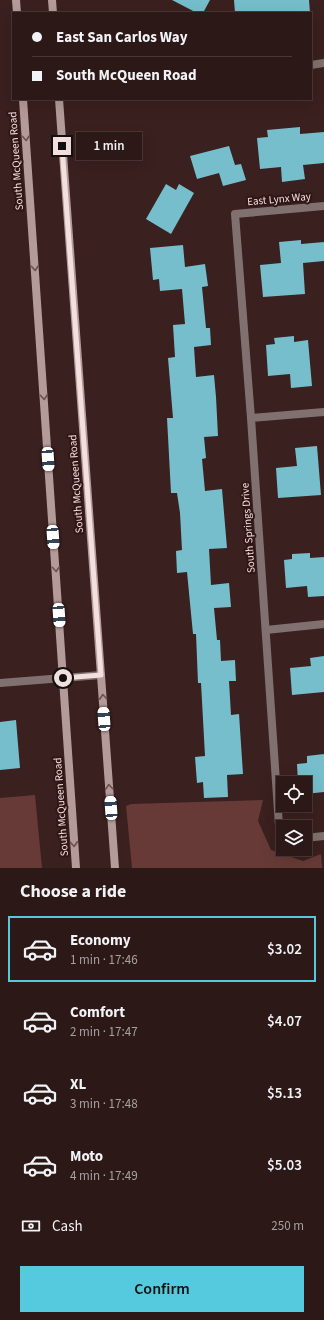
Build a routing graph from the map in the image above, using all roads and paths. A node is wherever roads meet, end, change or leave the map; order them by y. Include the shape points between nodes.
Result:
1 (16, 0) edge
2 (52, 0) edge
3 (17, 12) edge
4 (52, 12) edge
5 (324, 63) edge
6 (312, 64) edge
7 (23, 100) edge
8 (59, 100) edge
9 (324, 206) edge
10 (235, 214) joint
11 (324, 412) edge
12 (252, 418) junction
13 (324, 624) edge
14 (266, 630) junction
15 (101, 675) junction
16 (63, 678) junction
17 (0, 683) edge
18 (280, 820) edge
19 (324, 836) edge
20 (312, 837) edge
21 (76, 868) edge
22 (115, 868) edge

1 - 3 main road
2 - 4 main road
5 - 6 street
7 -> 16 main road, South McQueen Road
8 - 15 main road, South McQueen Road
9 - 10 street, East Lynx Way
10 - 12 street, South Springs Drive
11 - 12 street
12 - 14 street, South Springs Drive
13 - 14 street
14 - 18 street, South Springs Drive
15 - 16 street
22 -> 15 main road, South McQueen Road
16 - 17 street
16 -> 21 main road, South McQueen Road
19 - 20 street

